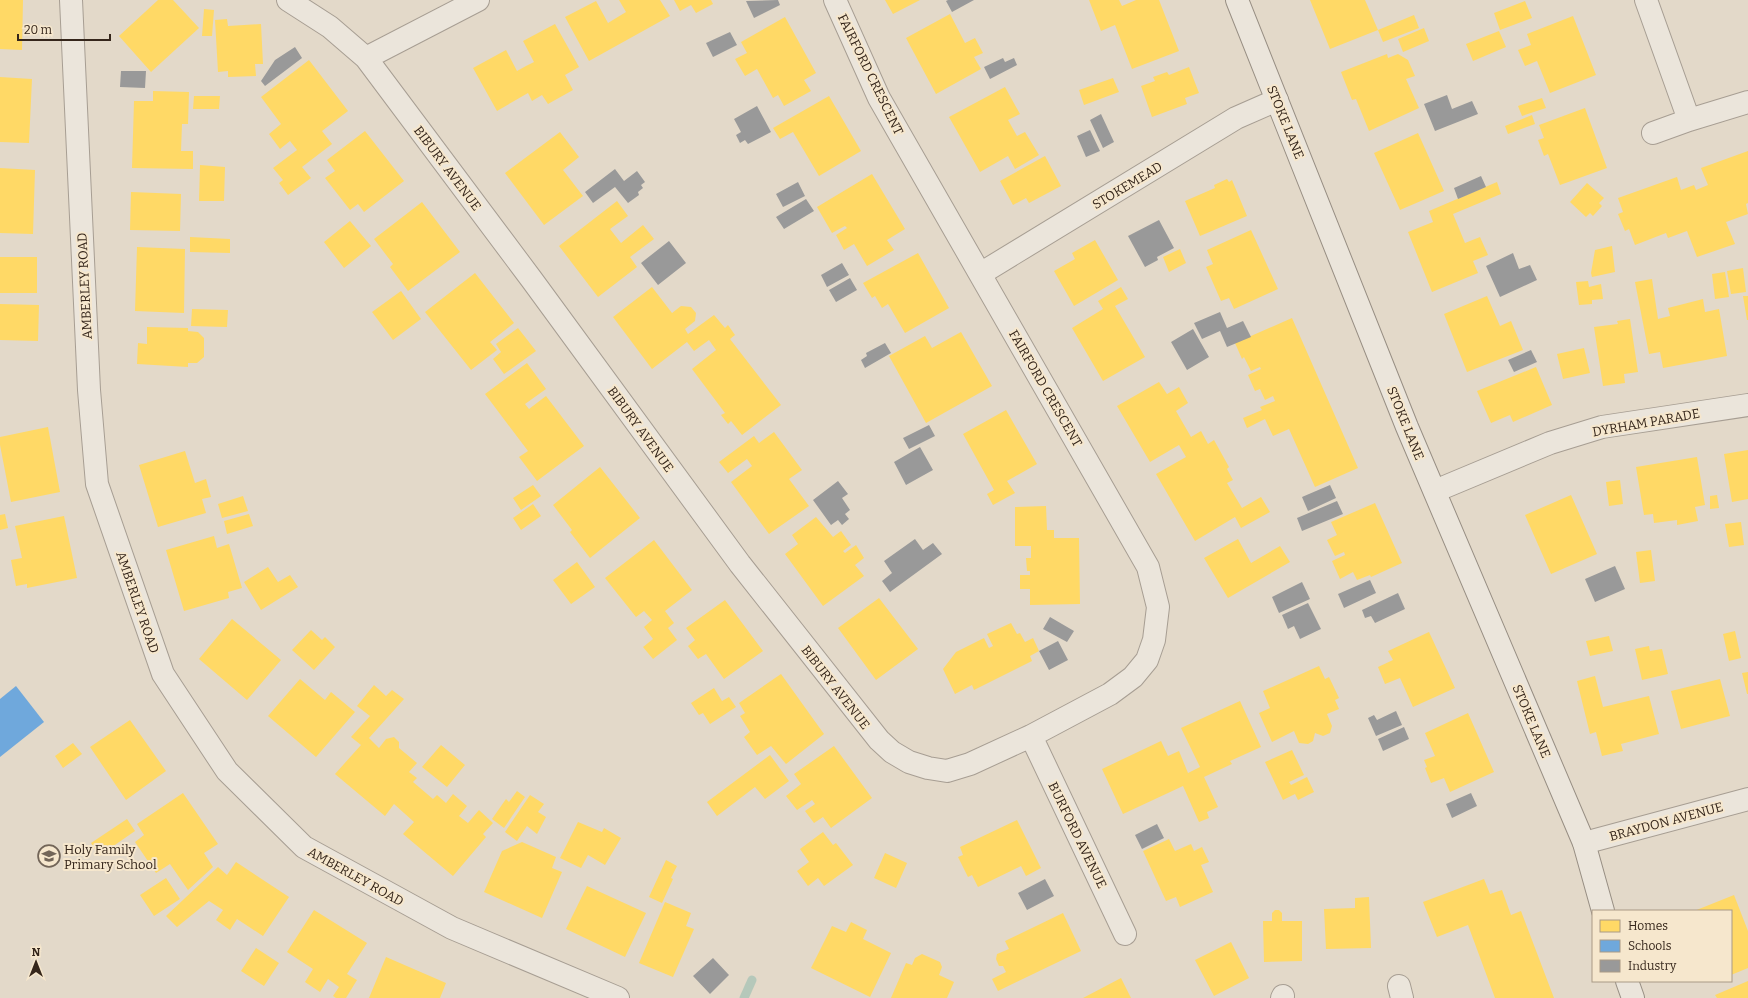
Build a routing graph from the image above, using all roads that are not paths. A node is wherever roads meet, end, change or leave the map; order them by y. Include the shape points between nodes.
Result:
1 (71, 0) edge
2 (288, 0) edge
3 (478, 0) edge
4 (835, 0) edge
5 (1236, 0) edge
6 (1646, 0) edge
7 (366, 58) junction
8 (1277, 100) junction
9 (1748, 102) edge
10 (1689, 120) junction
11 (1653, 133) dead end
12 (980, 274) junction
13 (1748, 406) edge
14 (1435, 491) junction
15 (1031, 736) junction
16 (1748, 799) edge
17 (1584, 843) junction
18 (1603, 910) edge
19 (1125, 934) dead end
20 (1627, 982) edge
21 (578, 990) edge
22 (618, 998) edge
23 (1633, 998) edge

1 - 21 street, AMBERLEY ROAD via 89,390 97,484 163,674 227,771 304,847 452,928
2 - 7 street, BIBURY AVENUE via 330,27
3 - 7 street
4 - 12 street, FAIRFORD CRESCENT via 880,98
5 - 8 street, STOKE LANE
6 - 10 street
7 - 15 street, BIBURY AVENUE via 740,564 878,740 909,762 947,771 970,764
8 - 12 street, STOKEMEAD via 1236,118
8 - 14 street, STOKE LANE
9 - 10 street
10 - 11 street
12 - 15 street, FAIRFORD CRESCENT via 1148,567 1158,607 1152,647 1147,660 1133,677 1110,694
13 - 14 street, DYRHAM PARADE via 1602,428 1550,443
14 - 17 street, STOKE LANE
15 - 19 street, BURFORD AVENUE
16 - 17 street, BRAYDON AVENUE
17 - 18 street, STOKE LANE
20 - 23 street
21 - 22 street, AMBERLEY ROAD

